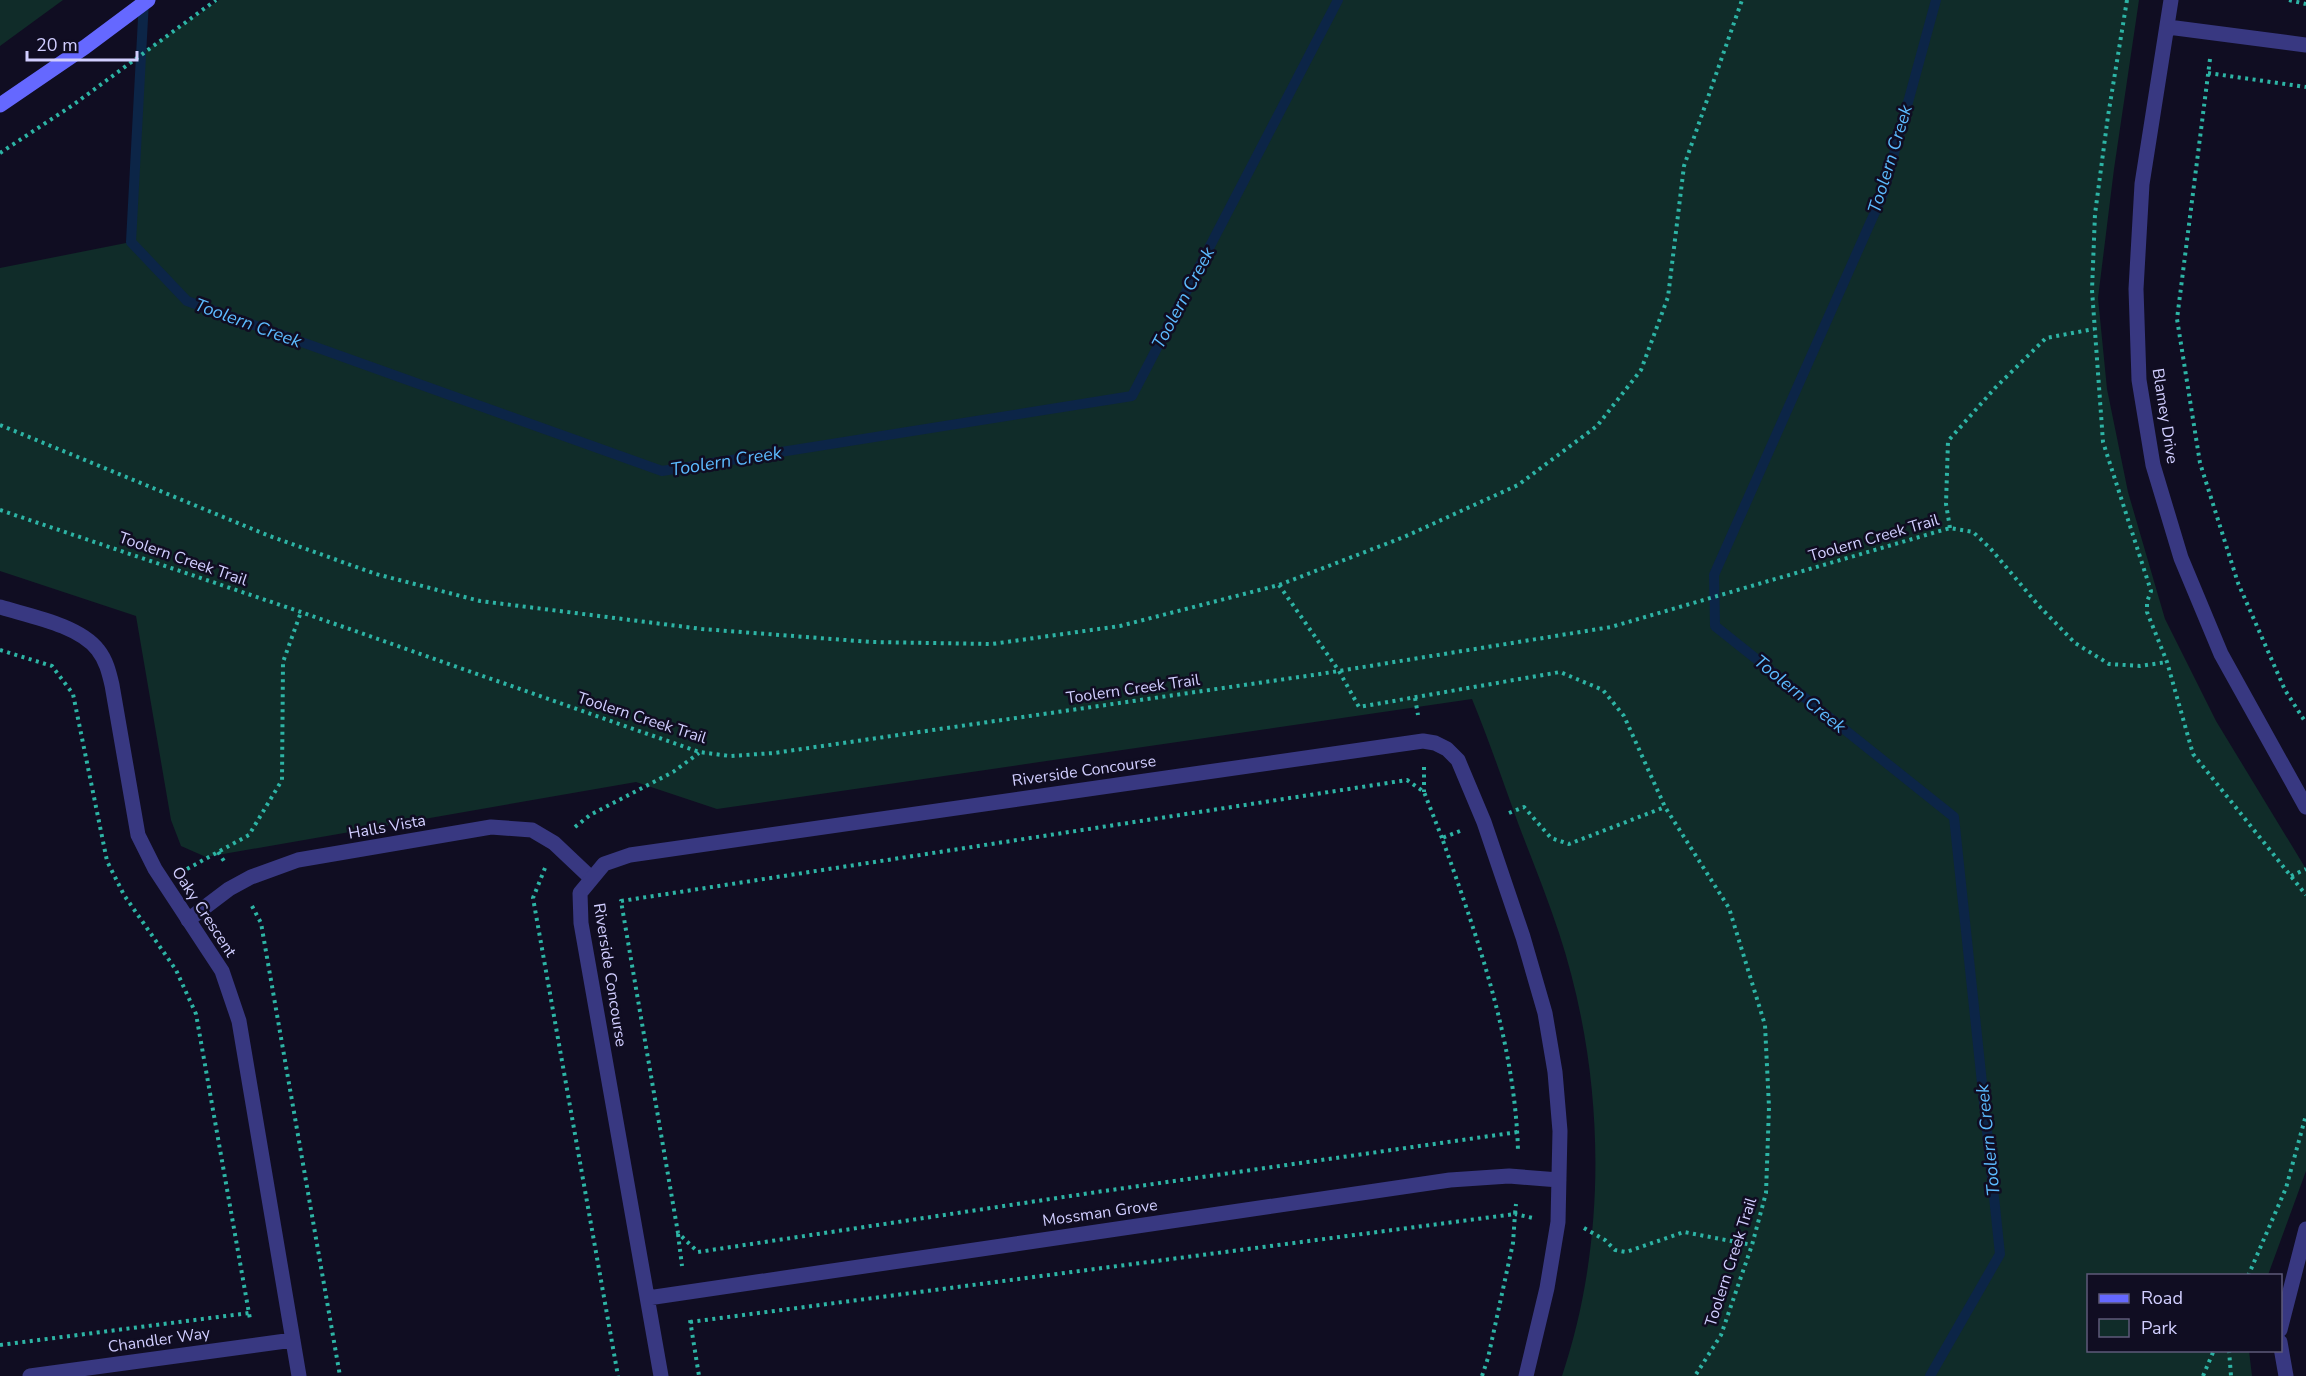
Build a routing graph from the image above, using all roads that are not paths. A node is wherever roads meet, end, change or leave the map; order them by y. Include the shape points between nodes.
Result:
1 (148, 0) edge
2 (2171, 0) edge
3 (2168, 27) junction
4 (2306, 45) edge
5 (0, 105) edge
6 (0, 607) edge
7 (2306, 807) edge
8 (591, 878) junction
9 (188, 920) junction
10 (1559, 1180) junction
11 (2306, 1229) edge
12 (648, 1298) junction
13 (2282, 1322) edge
14 (293, 1340) junction
15 (2282, 1352) edge
16 (30, 1376) edge
17 (299, 1376) edge
18 (661, 1376) edge
19 (1526, 1376) edge
20 (2286, 1376) edge

1 - 5 street
2 - 3 street, Blamey Drive
3 - 4 street
3 - 7 street, Blamey Drive via 2142,184 2136,289 2139,380 2153,465 2181,558 2221,654
6 - 9 street, Oaky Crescent via 63,627 98,649 112,685 138,835 154,869
8 - 9 street, Halls Vista via 554,843 532,830 491,827 297,860 239,884
8 - 10 street, Riverside Concourse via 604,864 630,855 1423,741 1441,746 1458,760 1484,822 1545,1013 1560,1131
8 - 12 street, Riverside Concourse via 580,893 581,923
9 - 14 street, Oaky Crescent via 222,971 239,1022
10 - 12 street, Mossman Grove via 1519,1177 1438,1182
10 - 19 street, Riverside Concourse via 1558,1222 1547,1288
11 - 13 street
12 - 18 street, Riverside Concourse
14 - 16 street, Chandler Way
14 - 17 street, Oaky Crescent
15 - 20 street

